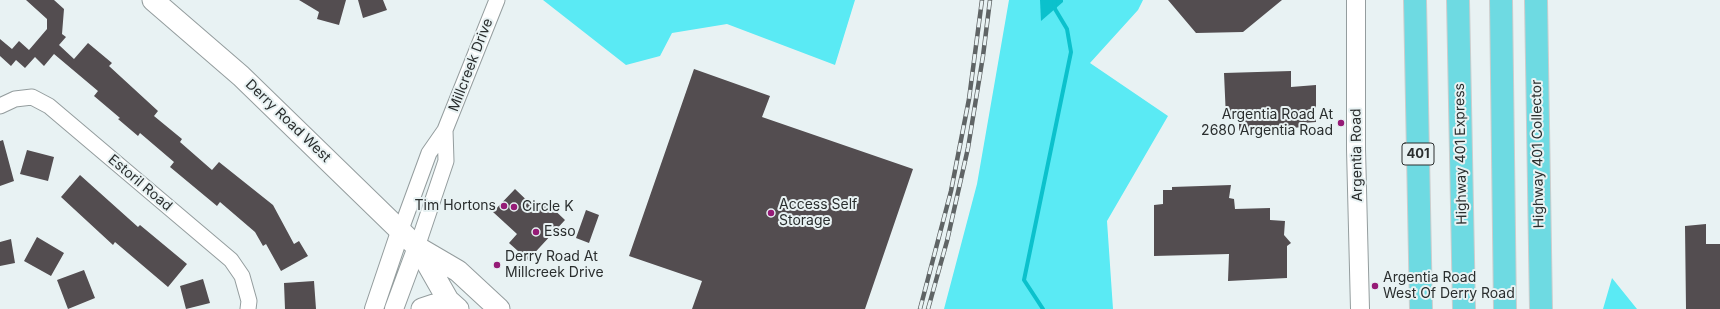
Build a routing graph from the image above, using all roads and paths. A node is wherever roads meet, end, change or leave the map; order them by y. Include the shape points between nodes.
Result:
1 (153, 0) edge
2 (497, 0) edge
3 (1356, 0) edge
4 (1415, 0) edge
5 (1458, 0) edge
6 (1501, 0) edge
7 (1536, 0) edge
8 (0, 106) edge
9 (445, 130) junction
10 (400, 232) junction
11 (417, 247) junction
12 (248, 309) edge
13 (374, 309) edge
14 (394, 309) edge
15 (422, 309) edge
16 (450, 309) edge
17 (458, 309) edge
18 (499, 309) edge
19 (1360, 309) edge
20 (1422, 309) edge
21 (1464, 309) edge
22 (1505, 309) edge
23 (1541, 309) edge

1 - 10 main road, Derry Road West via 241,76
2 - 9 street, Millcreek Drive
3 - 19 street, Argentia Road
4 - 20 highway, 401
5 - 21 highway, Highway 401 Express
6 - 22 highway
7 - 23 highway, Highway 401 Collector
8 - 12 street, Estoril Road via 15,99 32,97 49,106 231,260 242,276 249,302
9 - 10 street, Millcreek Drive via 429,153
9 - 11 street, Millcreek Drive via 446,162
10 - 11 main road, Derry Road West
10 - 13 street, Millcreek Drive
11 - 14 street, Millcreek Drive
11 - 17 main road, Derry Road West via 448,300
11 - 18 main road, Derry Road West via 458,271
15 - 16 main road via 434,305

